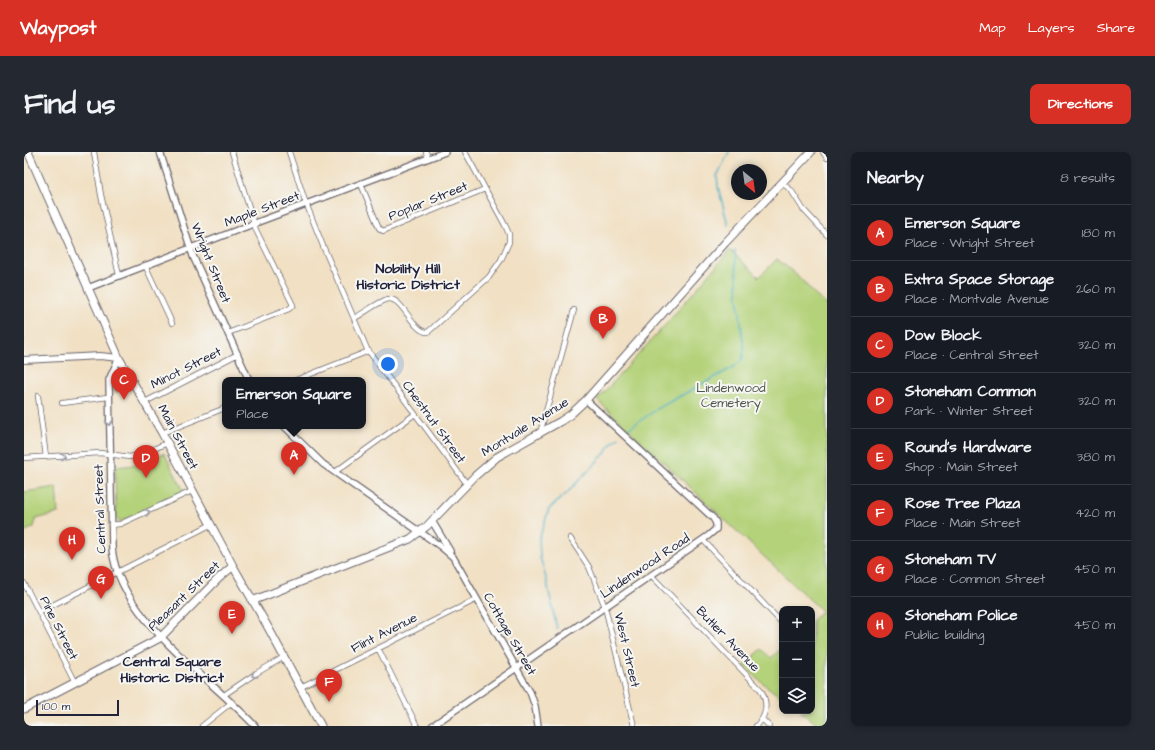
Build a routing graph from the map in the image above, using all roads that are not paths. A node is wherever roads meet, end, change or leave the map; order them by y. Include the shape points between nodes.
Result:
1 (28, 152) edge
2 (94, 152) edge
3 (160, 152) edge
4 (232, 152) edge
5 (289, 152) edge
6 (426, 152) edge
7 (445, 152) edge
8 (465, 152) edge
9 (810, 152) edge
10 (823, 152) edge
11 (428, 158) junction
12 (827, 158) edge
13 (782, 183) junction
14 (360, 184) junction
15 (486, 189) junction
16 (306, 204) junction
17 (254, 224) junction
18 (827, 235) edge
19 (190, 248) junction
20 (145, 265) junction
21 (119, 275) junction
22 (88, 288) junction
23 (574, 310) dead end
24 (355, 318) junction
25 (172, 323) dead end
26 (228, 333) junction
27 (369, 351) junction
28 (238, 354) junction
29 (119, 358) junction
30 (24, 360) edge
31 (248, 377) edge
32 (304, 377) edge
33 (38, 396) dead end
34 (108, 397) junction
35 (586, 400) junction
36 (145, 402) junction
37 (62, 403) dead end
38 (222, 409) edge
39 (415, 414) junction
40 (287, 429) edge
41 (162, 432) junction
42 (540, 432) junction
43 (167, 443) junction
44 (109, 454) junction
45 (46, 457) junction
46 (24, 458) edge
47 (335, 472) junction
48 (467, 484) junction
49 (192, 491) junction
50 (432, 521) junction
51 (210, 525) junction
52 (111, 526) junction
53 (420, 532) junction
54 (570, 538) dead end
55 (703, 540) junction
56 (453, 557) junction
57 (233, 566) junction
58 (116, 572) junction
59 (651, 575) junction
60 (24, 583) edge
61 (477, 599) junction
62 (252, 601) junction
63 (605, 607) junction
64 (38, 612) junction
65 (779, 620) edge
66 (160, 638) junction
67 (378, 648) junction
68 (284, 657) junction
69 (516, 668) junction
70 (75, 683) junction
71 (301, 687) junction
72 (224, 695) junction
73 (232, 702) junction
74 (24, 709) edge
75 (762, 719) junction
76 (202, 726) edge
77 (255, 726) edge
78 (321, 726) edge
79 (417, 726) edge
80 (432, 726) edge
81 (538, 726) edge
82 (634, 726) edge
83 (756, 726) edge
84 (769, 726) edge

1 - 22 main road, Main Street
2 - 21 street
3 - 19 street, Wright Street
4 - 17 street
5 - 16 street, Chestnut Street
6 - 11 street
7 - 11 street, Maple Street
8 - 15 street
9 - 13 main road, Montvale Avenue
10 - 12 street
11 - 14 street, Maple Street
13 - 18 street via 791,190 803,209
13 - 35 main road, Montvale Avenue via 725,243
14 - 15 street, Poplar Street via 379,228 383,231
14 - 16 street, Maple Street
15 - 24 street via 505,225 509,239 501,260 484,282 428,332 422,331 391,299
16 - 17 street, Maple Street
16 - 24 street, Chestnut Street
17 - 19 street, Maple Street
17 - 26 street via 292,306 289,310
19 - 20 street, Maple Street
19 - 26 street, Wright Street
20 - 21 street, Maple Street
20 - 25 street
21 - 22 street, Maple Street
22 - 29 main road, Main Street
23 - 42 street
24 - 27 street, Chestnut Street
26 - 28 street, Wright Street
27 - 32 street
27 - 39 street, Chestnut Street
28 - 31 street, Wright Street
28 - 36 street, Minot Street
29 - 30 main road via 100,356
29 - 34 street, Central Street via 109,379
29 - 36 main road, Main Street
33 - 45 street
34 - 37 street
34 -> 44 street, Central Street
35 - 42 main road, Montvale Avenue via 570,415
35 - 55 street, Lindenwood Road via 715,520 716,529
36 - 41 main road, Main Street
38 - 41 street
39 - 47 street
39 - 48 street, Chestnut Street
40 - 47 street
41 - 43 main road, Main Street
42 - 48 main road, Montvale Avenue via 500,454
43 - 44 street via 140,455 124,457
43 - 49 main road, Main Street
45 -> 44 street
44 - 52 street, Central Street
45 - 46 street
47 - 53 street
48 - 50 main road, Montvale Avenue
49 - 51 main road, Main Street
52 -> 49 street
50 - 53 main road, Montvale Avenue
50 - 56 street, Cottage Street
51 - 57 main road, Main Street
51 - 58 street
52 - 58 street, Central Street via 112,554
53 - 56 street, Cottage Street
53 - 62 main road, Montvale Avenue via 399,545
54 - 63 street, West Street via 589,567
55 - 59 street, Lindenwood Road
55 - 65 street
56 - 61 street, Cottage Street
57 - 62 main road, Main Street
57 - 66 main road, Pleasant Street
58 - 64 street
58 - 66 street, Central Street via 130,598
59 - 63 street, Lindenwood Road
59 - 75 street, Butler Avenue via 761,690 766,707
60 - 64 street, Pine Street
61 - 67 street, Flint Avenue
61 - 69 street, Cottage Street
62 - 68 main road, Main Street
63 - 69 street, Lindenwood Road
63 - 82 street, West Street
64 - 70 street, Pine Street
66 - 70 main road, Pleasant Street
66 - 72 street, Central Street
67 - 71 street, Flint Avenue
67 - 79 street
68 - 71 main road, Main Street
68 -> 72 street
69 - 80 street, Lindenwood Road
69 - 81 street, Cottage Street via 532,696
70 - 74 main road, Pleasant Street
71 - 78 main road, Main Street
72 - 73 street, Central Street
73 - 76 street
73 - 77 street, Central Street
75 - 83 street
75 - 84 street

